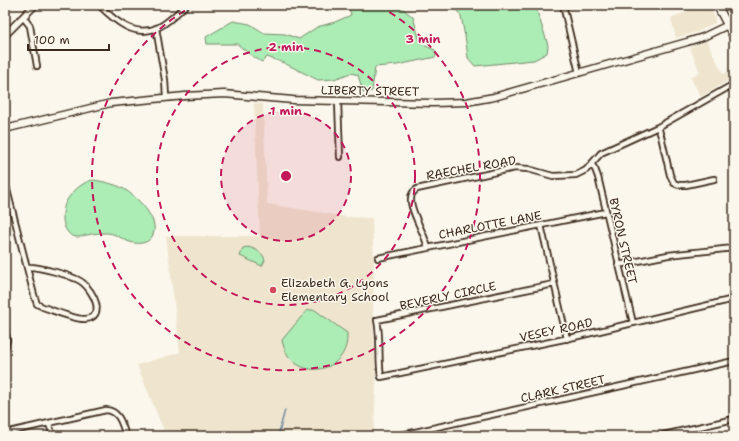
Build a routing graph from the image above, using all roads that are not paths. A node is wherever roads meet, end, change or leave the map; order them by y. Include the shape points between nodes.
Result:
1 (35, 5) edge
2 (99, 5) edge
3 (186, 5) edge
4 (563, 5) edge
5 (717, 5) edge
6 (23, 17) junction
7 (728, 25) junction
8 (156, 28) junction
9 (5, 35) edge
10 (734, 37) edge
11 (37, 66) dead end
12 (579, 73) junction
13 (734, 84) edge
14 (166, 97) junction
15 (338, 101) junction
16 (658, 127) junction
17 (5, 129) edge
18 (340, 157) dead end
19 (591, 164) junction
20 (714, 179) dead end
21 (5, 182) edge
22 (606, 212) junction
23 (541, 225) junction
24 (428, 248) junction
25 (734, 248) edge
26 (378, 258) dead end
27 (618, 265) junction
28 (27, 267) junction
29 (554, 284) junction
30 (734, 299) edge
31 (633, 323) junction
32 (5, 328) edge
33 (567, 339) junction
34 (5, 349) edge
35 (734, 361) edge
36 (381, 377) joint
37 (734, 419) edge
38 (49, 424) junction
39 (5, 433) edge
40 (53, 436) edge
41 (126, 436) edge
42 (400, 436) edge
43 (662, 436) edge

1 - 6 main road
2 - 8 street via 126,27 142,31
3 - 8 street
4 - 12 street
5 - 7 main road
6 - 9 main road
6 - 11 street via 30,26
7 - 10 main road
7 - 12 main road, LIBERTY STREET via 703,37
8 - 14 street
12 - 15 main road, LIBERTY STREET via 494,97 466,102
13 - 16 street, RAECHEL ROAD
14 - 15 main road, LIBERTY STREET via 224,94 278,100
14 - 17 main road, LIBERTY STREET via 104,104
15 - 18 street
16 - 19 street, RAECHEL ROAD via 602,153
16 - 20 street via 674,183 686,185
19 - 22 street, BYRON STREET via 598,177
19 - 24 street, RAECHEL ROAD via 583,172 572,176 553,176 515,168 417,189 412,195 411,204
21 - 28 street
22 - 23 street, CHARLOTTE LANE
22 - 27 street, BYRON STREET
23 - 24 street, CHARLOTTE LANE
23 - 29 street
24 - 26 street, CHARLOTTE LANE
25 - 27 street via 675,254
27 - 31 street, BYRON STREET
28 - 28 street via 39,306 82,319 89,318 95,312 95,299 80,281 36,267
29 - 33 street
29 - 36 street, BEVERLY CIRCLE via 377,320
30 - 31 street, VESEY ROAD
31 - 33 street, VESEY ROAD
32 - 34 street
33 - 36 street, VESEY ROAD
35 - 42 street, CLARK STREET
37 - 43 street
38 - 39 street
38 - 40 street
38 - 41 street via 109,410 118,416

